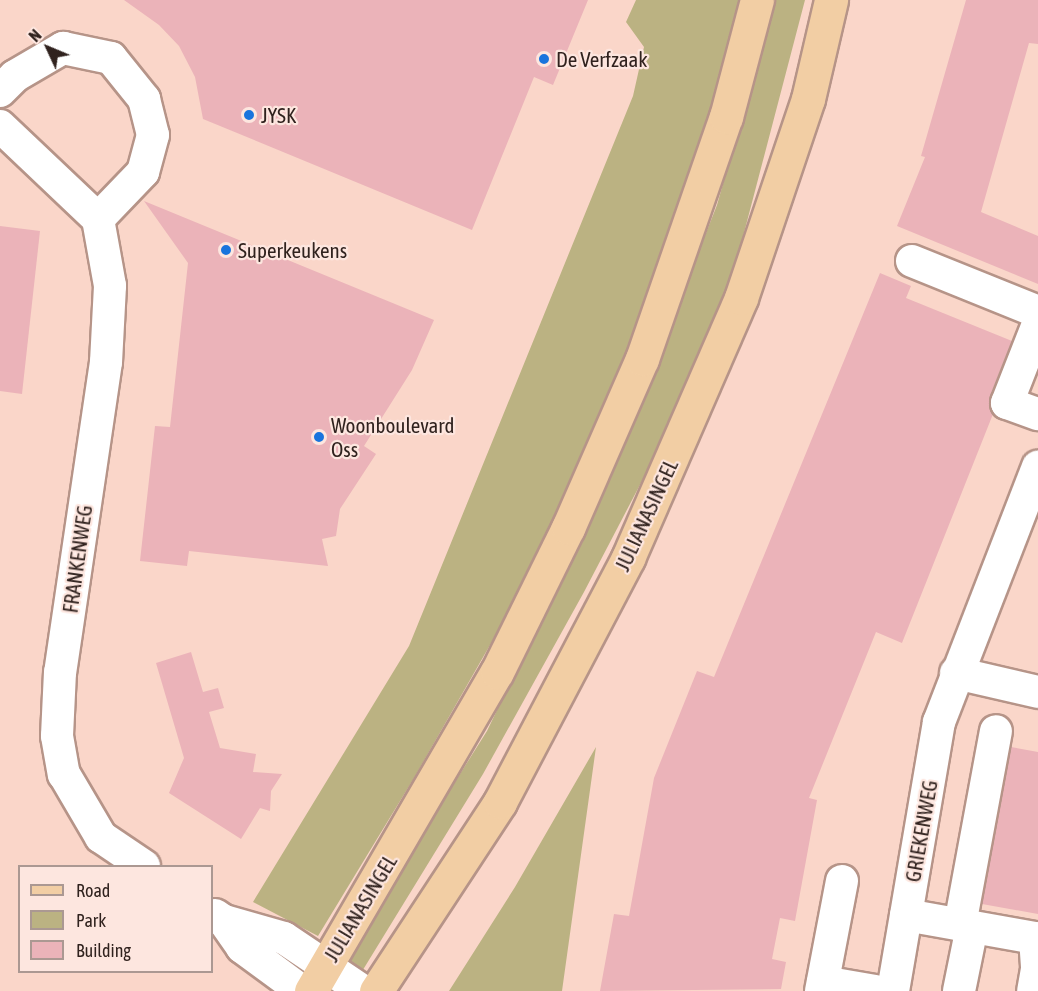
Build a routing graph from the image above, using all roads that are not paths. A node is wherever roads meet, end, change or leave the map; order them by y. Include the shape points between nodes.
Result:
1 (757, 0) edge
2 (831, 0) edge
3 (0, 91) edge
4 (2, 133) edge
5 (98, 219) junction
6 (912, 261) dead end
7 (1038, 312) edge
8 (1038, 324) edge
9 (1038, 414) edge
10 (1038, 467) edge
11 (956, 673) junction
12 (1038, 692) edge
13 (996, 731) dead end
14 (141, 865) edge
15 (842, 881) dead end
16 (906, 915) junction
17 (218, 917) edge
18 (966, 926) junction
19 (318, 978) edge
20 (822, 987) edge
21 (302, 991) edge
22 (363, 991) edge
23 (375, 991) edge
24 (875, 991) edge
25 (893, 991) edge
26 (959, 991) edge
27 (1033, 991) edge

1 - 19 main road, JULIANASINGEL via 726,117 642,359 568,528 497,672
2 - 23 main road, JULIANASINGEL via 808,99 741,298 628,558 500,802
3 - 5 street via 15,76 63,48 111,58 144,99 153,135 143,172
4 - 5 street
5 - 14 street, FRANKENWEG via 110,286 106,362 60,672 57,736 64,774 101,837
6 - 7 street
8 - 9 street via 1007,403
10 - 11 street, GRIEKENWEG
11 - 12 street
11 - 16 street, GRIEKENWEG via 939,722
13 - 18 street
15 - 20 street
16 - 18 street
16 - 25 street, GRIEKENWEG
17 - 19 street via 284,938
17 - 21 street via 242,947
18 - 26 street
18 - 27 street via 1035,938 1037,969
19 - 22 street
20 - 24 street

